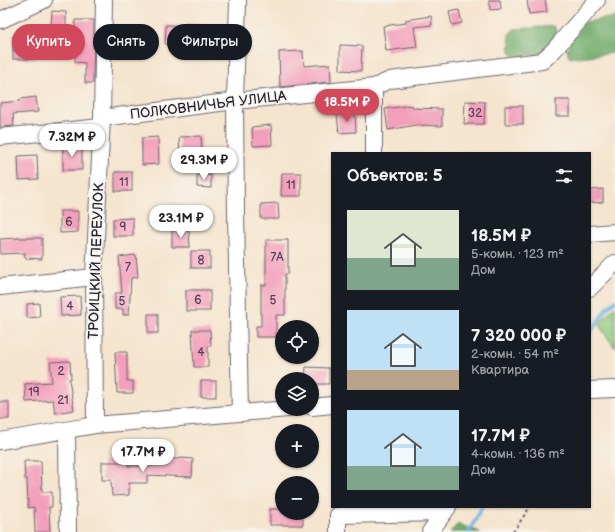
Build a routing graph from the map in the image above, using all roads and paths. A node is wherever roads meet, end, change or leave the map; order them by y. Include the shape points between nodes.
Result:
1 (44, 0) edge
2 (104, 0) edge
3 (238, 0) edge
4 (597, 0) edge
5 (2, 20) dead end
6 (374, 87) junction
7 (235, 101) junction
8 (101, 123) junction
9 (0, 137) edge
10 (374, 152) edge
11 (615, 232) edge
12 (591, 234) edge
13 (615, 263) edge
14 (94, 277) junction
15 (0, 287) edge
16 (591, 287) edge
17 (591, 390) edge
18 (615, 390) edge
19 (331, 405) edge
20 (319, 406) edge
21 (275, 410) edge
22 (240, 413) junction
23 (95, 425) junction
24 (67, 430) junction
25 (0, 441) edge
26 (529, 508) edge
27 (446, 510) edge
28 (68, 532) edge
29 (338, 532) edge
30 (430, 532) edge
31 (513, 532) edge

1 - 5 street
2 - 8 street, ТРОИЦКИЙ ПЕРЕУЛОК
3 - 7 street
4 - 6 street, ПОЛКОВНИЧЬЯ УЛИЦА via 542,61 390,80
6 - 7 street, ПОЛКОВНИЧЬЯ УЛИЦА
6 - 10 street
7 - 8 street, ПОЛКОВНИЧЬЯ УЛИЦА
7 - 22 street
8 - 9 street, ПОЛКОВНИЧЬЯ УЛИЦА
8 - 14 street, ТРОИЦКИЙ ПЕРЕУЛОК
11 - 12 street
13 - 16 street
14 - 15 street
14 - 23 street, ТРОИЦКИЙ ПЕРЕУЛОК
17 - 18 street
19 - 20 street
21 - 22 street
22 - 23 street
23 - 24 street
24 - 25 street
24 - 28 street
26 - 31 path
27 - 29 street via 338,515
27 - 30 street

